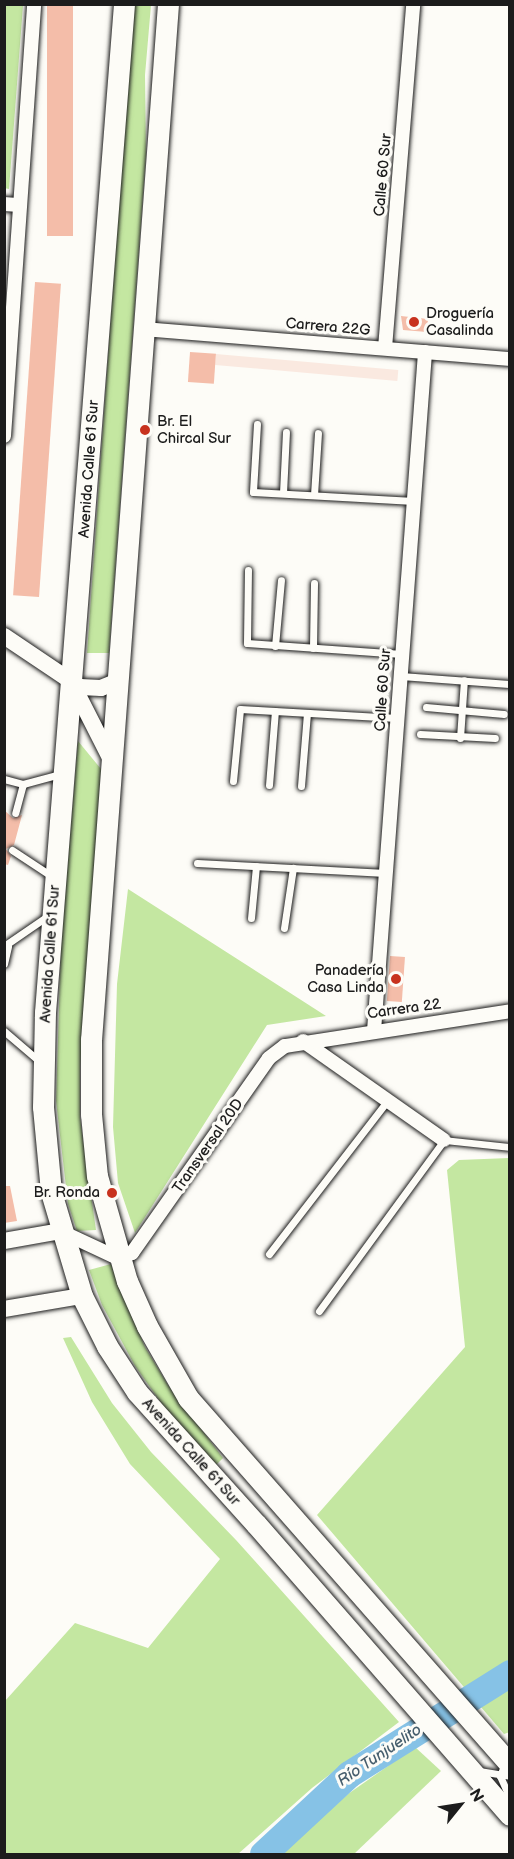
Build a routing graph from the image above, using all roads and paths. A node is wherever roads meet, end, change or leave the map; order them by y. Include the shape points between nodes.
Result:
1 (34, 4) edge
2 (124, 4) edge
3 (168, 4) edge
4 (413, 4) edge
5 (4, 204) edge
6 (21, 205) junction
7 (144, 329) junction
8 (385, 348) junction
9 (425, 352) junction
10 (510, 358) edge
11 (257, 424) dead end
12 (286, 432) dead end
13 (318, 433) dead end
14 (4, 436) edge
15 (283, 493) junction
16 (314, 495) junction
17 (414, 501) junction
18 (248, 570) dead end
19 (281, 580) dead end
20 (314, 584) dead end
21 (4, 636) edge
22 (275, 646) junction
23 (313, 648) junction
24 (402, 654) junction
25 (401, 676) junction
26 (464, 680) junction
27 (118, 681) junction
28 (72, 683) junction
29 (509, 684) edge
30 (426, 707) dead end
31 (275, 711) junction
32 (307, 713) junction
33 (461, 713) junction
34 (504, 714) dead end
35 (398, 718) junction
36 (420, 734) dead end
37 (460, 738) junction
38 (495, 738) dead end
39 (113, 764) junction
40 (66, 773) junction
41 (4, 779) edge
42 (233, 781) dead end
43 (23, 784) junction
44 (269, 785) dead end
45 (301, 786) dead end
46 (15, 813) dead end
47 (12, 850) dead end
48 (197, 863) dead end
49 (256, 866) junction
50 (292, 868) junction
51 (386, 873) junction
52 (56, 879) junction
53 (53, 911) junction
54 (251, 918) dead end
55 (285, 928) dead end
56 (6, 946) edge
57 (4, 964) edge
58 (510, 1011) edge
59 (374, 1030) junction
60 (4, 1031) edge
61 (303, 1041) junction
62 (43, 1065) junction
63 (388, 1101) junction
64 (444, 1140) junction
65 (510, 1147) edge
66 (60, 1231) junction
67 (4, 1241) edge
68 (268, 1254) dead end
69 (118, 1258) junction
70 (82, 1296) junction
71 (4, 1309) edge
72 (319, 1311) dead end
73 (468, 1765) junction
74 (507, 1768) edge
75 (510, 1798) edge
76 (510, 1815) edge

1 - 6 street
2 - 28 main road, Avenida Calle 61 Sur
3 - 7 main road, Avenida Calle 61 Sur
4 - 8 street, Calle 60 Sur
5 - 6 street
6 - 14 street
7 - 8 street, Carrera 22G
7 - 27 main road, Avenida Calle 61 Sur
8 - 9 street, Carrera 22G
9 - 10 street, Carrera 22G
9 - 17 street, Calle 60 Sur
11 - 15 lane via 253,492
12 - 15 lane
13 - 16 lane
15 - 16 lane
16 - 17 lane
17 - 24 street, Calle 60 Sur
18 - 22 lane via 247,643
19 - 22 lane
20 - 23 lane
21 - 28 street
22 - 23 lane
23 - 24 lane
24 - 25 street, Calle 60 Sur
25 - 26 lane
25 - 35 street, Calle 60 Sur
26 - 29 lane
26 - 33 lane
27 - 28 street via 101,688
27 - 39 main road, Avenida Calle 61 Sur
28 - 39 street
28 - 40 main road, Avenida Calle 61 Sur
30 - 33 lane
31 - 32 lane
31 - 42 lane via 240,709
31 - 44 lane
32 - 35 lane
32 - 45 lane
33 - 34 lane
33 - 37 lane
35 - 51 street, Calle 60 Sur
36 - 37 lane
37 - 38 lane
39 - 69 main road, Avenida Calle 61 Sur via 89,1075 97,1176
40 - 43 lane
40 - 52 main road, Avenida Calle 61 Sur
41 - 43 lane
43 - 46 lane
47 - 52 lane
48 - 49 lane
49 - 50 lane
49 - 54 lane
50 - 51 lane
50 - 55 lane
51 - 59 street, Calle 60 Sur
52 - 53 main road, Avenida Calle 61 Sur
53 - 56 lane
53 - 62 main road, Avenida Calle 61 Sur
56 - 57 lane
58 - 59 street, Carrera 22
59 - 61 street, Carrera 22
60 - 62 lane
61 - 63 street
61 - 69 street, Transversal 20D via 285,1046 269,1058 136,1249
62 - 66 main road, Avenida Calle 61 Sur via 47,1161
63 - 64 street
63 - 68 lane
64 - 65 lane
64 - 72 lane
66 - 67 street
66 - 69 street
66 - 70 main road, Avenida Calle 61 Sur
69 - 74 main road, Avenida Calle 61 Sur via 147,1326 188,1398
70 - 71 street
70 - 73 main road, Avenida Calle 61 Sur via 107,1346 151,1410
73 - 74 lane
73 - 76 main road, Avenida Calle 61 Sur
74 - 75 lane

